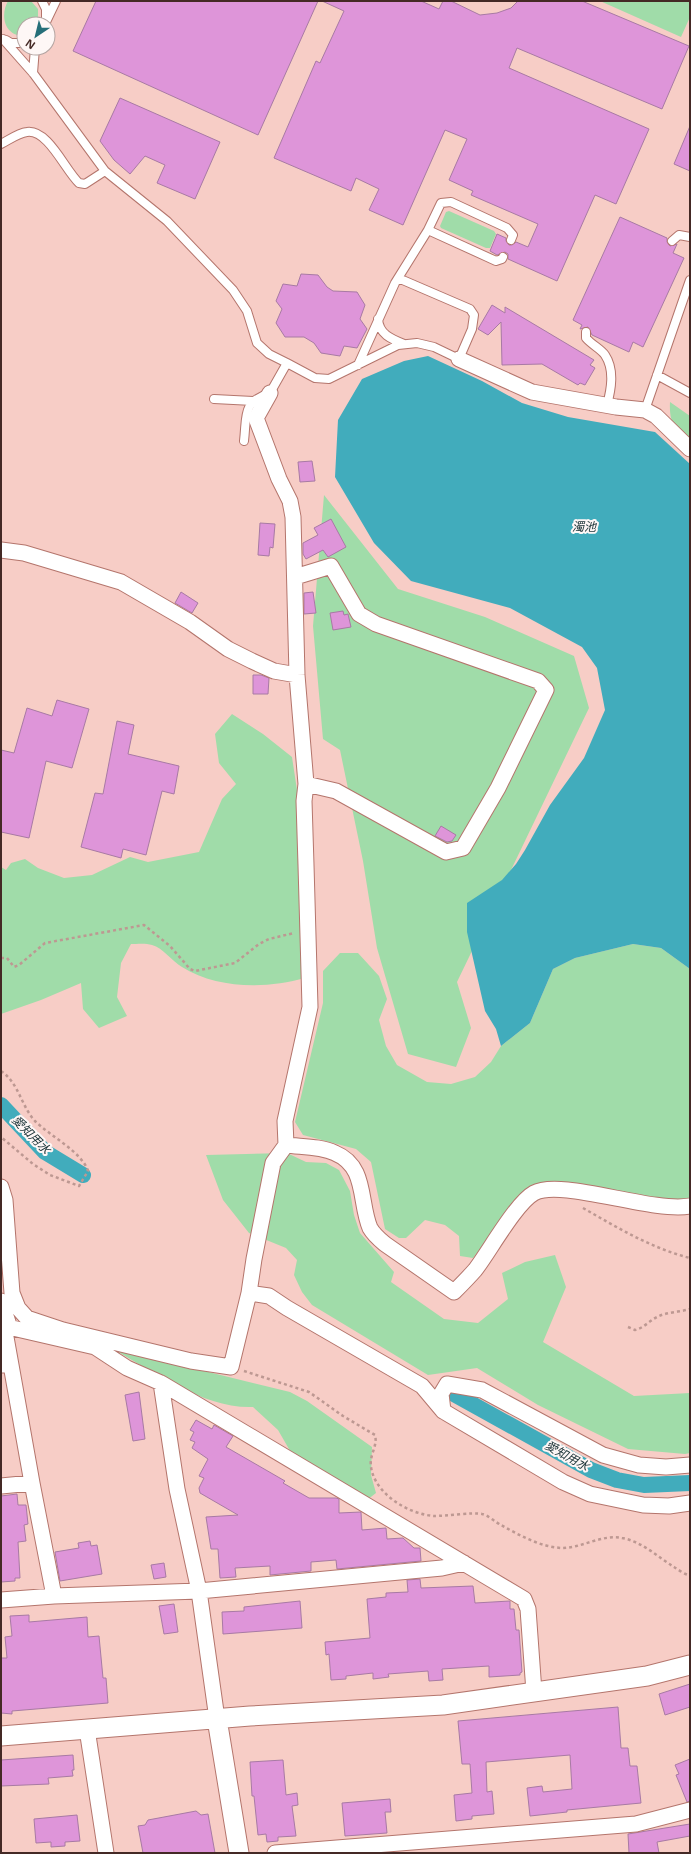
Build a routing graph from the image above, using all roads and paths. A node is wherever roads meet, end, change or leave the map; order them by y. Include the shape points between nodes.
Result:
1 (42, 1) edge
2 (56, 1) edge
3 (46, 16) edge
4 (49, 16) edge
5 (2, 38) edge
6 (16, 43) edge
7 (34, 56) edge
8 (33, 73) junction
9 (1, 144) edge
10 (105, 171) junction
11 (428, 230) junction
12 (690, 237) edge
13 (511, 240) dead end
14 (672, 240) dead end
15 (503, 257) dead end
16 (398, 278) junction
17 (690, 280) edge
18 (378, 318) junction
19 (586, 332) dead end
20 (404, 345) junction
21 (459, 359) junction
22 (287, 363) junction
23 (358, 365) junction
24 (657, 375) junction
25 (270, 393) junction
26 (690, 393) edge
27 (214, 399) dead end
28 (253, 401) junction
29 (607, 405) junction
30 (645, 410) junction
31 (244, 441) dead end
32 (690, 449) edge
33 (1, 550) edge
34 (295, 577) junction
35 (297, 675) junction
36 (306, 784) junction
37 (308, 930) junction
38 (1, 958) edge
39 (1, 1071) edge
40 (1, 1136) edge
41 (286, 1145) junction
42 (1, 1187) edge
43 (570, 1190) junction
44 (690, 1206) edge
45 (690, 1258) edge
46 (249, 1293) junction
47 (1, 1301) edge
48 (690, 1309) edge
49 (628, 1327) dead end
50 (10, 1328) junction
51 (6, 1365) edge
52 (231, 1367) junction
53 (161, 1383) junction
54 (443, 1411) junction
55 (690, 1465) edge
56 (32, 1483) junction
57 (1, 1486) edge
58 (690, 1503) edge
59 (464, 1563) junction
60 (690, 1575) edge
61 (199, 1591) junction
62 (54, 1596) junction
63 (1, 1600) edge
64 (690, 1665) edge
65 (534, 1692) junction
66 (217, 1719) junction
67 (87, 1728) junction
68 (1, 1736) edge
69 (690, 1810) edge
70 (371, 1849) edge
71 (106, 1853) edge
72 (239, 1853) edge
73 (275, 1853) edge

1 - 3 lane
2 - 4 lane
5 - 6 lane
5 - 8 lane
7 - 8 lane
8 - 10 lane
9 - 10 lane via 21,133 33,132 44,138 79,183 84,184
10 - 22 lane via 167,221 233,290 247,311 257,343 269,354
11 - 13 lane via 441,203 451,202 508,228 513,235
11 - 15 lane via 496,261
11 - 16 lane
12 - 14 lane via 679,235
16 - 18 lane
16 - 21 lane via 470,309 474,315 472,330
17 - 24 lane
18 - 20 lane via 382,332
18 - 23 lane
19 - 29 lane via 586,338 605,355 609,365 611,388
20 - 21 lane via 417,343 434,347
20 - 23 lane via 398,345
21 - 29 street via 532,392
22 - 23 lane via 315,378 329,379
22 - 25 lane
24 - 26 lane
24 - 30 lane
25 - 28 lane
25 - 34 street via 256,418 290,501
27 - 28 lane
28 - 31 lane via 249,405 246,418
29 - 30 street
30 - 32 street via 656,416
33 - 35 street via 24,553 120,582 190,622 228,649 274,671
34 - 35 street
34 - 36 street via 331,566 355,609 364,618 538,681 546,690 498,788 463,848 446,852 336,791
35 - 36 street
36 - 37 street via 304,801
37 - 38 path via 269,939 235,963 205,971 190,969 170,946 144,925 45,943 14,967 7,958
37 - 41 street via 310,1007 285,1121
39 - 40 path via 17,1089 24,1108 35,1121 69,1148 87,1167 88,1172 79,1186 50,1175
41 - 43 street via 321,1149 346,1158 354,1166 370,1227 375,1235 454,1292 474,1270 521,1205 534,1193 551,1189
41 - 46 street via 273,1163
42 - 52 street via 5,1200 12,1293 18,1308 27,1318 63,1330 191,1361
43 - 44 street via 643,1204
43 - 45 path via 581,1207 666,1252
46 - 52 street
46 - 54 street via 269,1296 422,1386
47 - 50 street
48 - 49 path via 661,1315 648,1322 642,1329
50 - 51 street via 4,1326
50 - 53 street via 95,1347 128,1368
51 - 56 street
52 - 60 path via 309,1392 375,1435 377,1442 370,1457 371,1467 382,1491 418,1513 433,1516 482,1514 522,1537 560,1548 573,1548 606,1538 621,1537 635,1542
53 - 59 street
53 - 61 street via 177,1489
54 - 55 street via 441,1394 447,1384 482,1390 603,1455 638,1465
54 - 58 street via 557,1478 590,1494 643,1505 669,1506
56 - 57 street
56 - 62 street
59 - 61 street via 442,1568
59 - 65 street via 524,1599 528,1610
61 - 62 street
61 - 66 street
62 - 63 street
64 - 65 street via 647,1676
65 - 66 street via 444,1705
66 - 67 street
66 - 72 street
67 - 68 street
67 - 71 street
69 - 70 street via 636,1824
70 - 73 street

